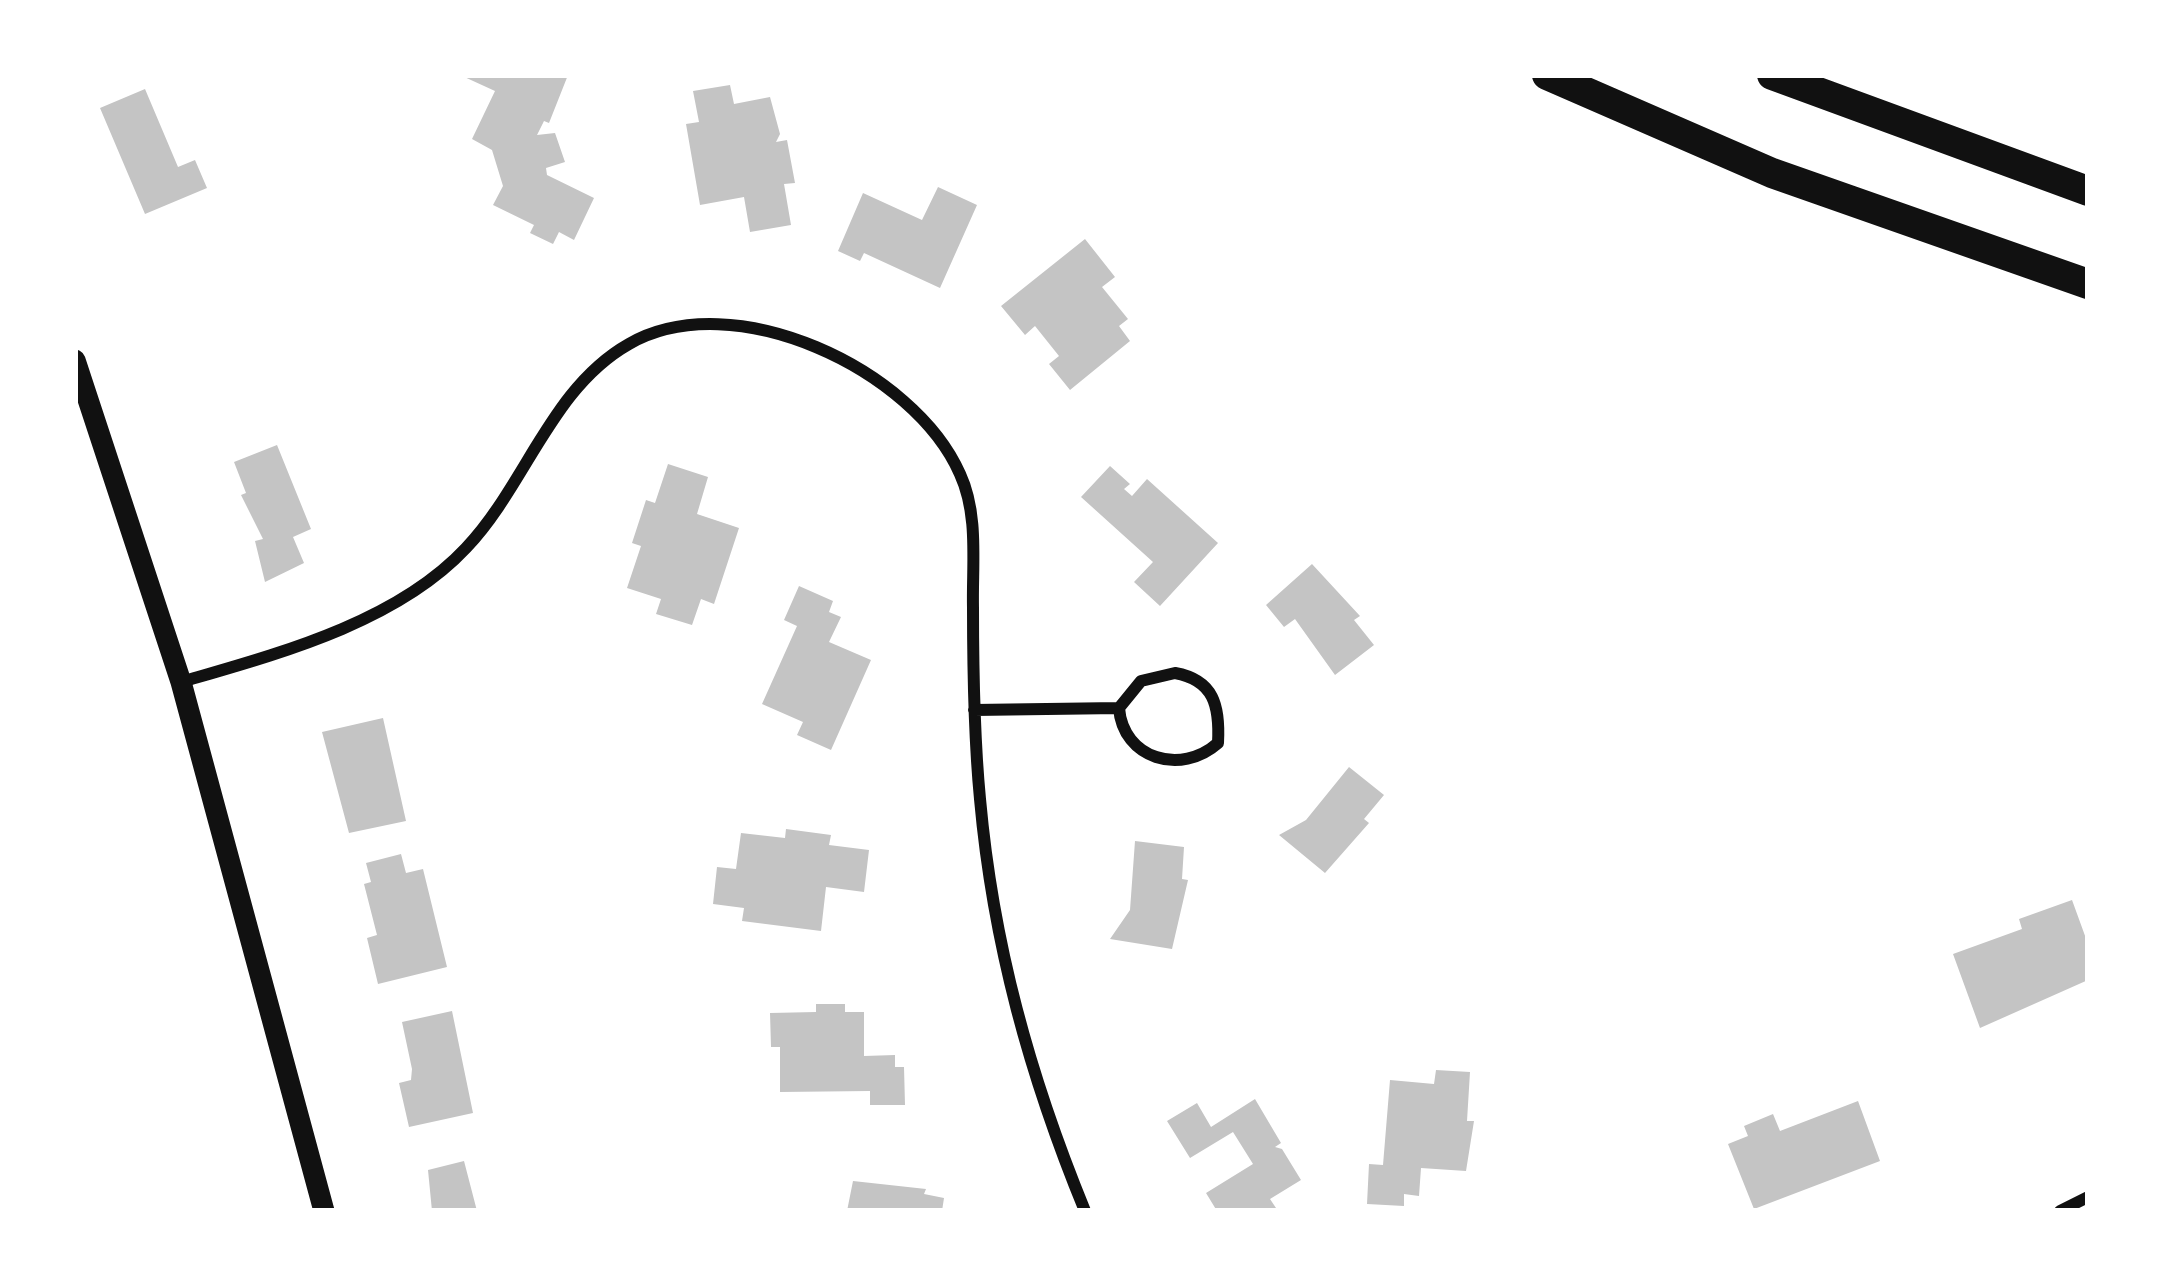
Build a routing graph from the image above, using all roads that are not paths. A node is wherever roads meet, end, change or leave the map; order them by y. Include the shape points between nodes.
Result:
1 (1546, 75) edge
2 (1772, 75) edge
3 (2088, 191) edge
4 (2088, 284) edge
5 (75, 360) edge
6 (181, 682) junction
7 (1119, 708) junction
8 (974, 710) junction
9 (2088, 1197) edge
10 (325, 1211) edge
11 (1085, 1211) edge
12 (2060, 1211) edge

1 - 4 highway via 1772,173
2 - 3 highway
5 - 6 main road
6 - 8 street via 407,596 467,547 605,358 658,327 734,325 869,372 943,443 971,512
6 - 10 main road
7 - 7 street via 1141,681 1198,677 1213,692 1218,743 1178,760 1150,757 1134,748
7 - 8 street
8 - 11 street via 999,950 1038,1096
9 - 12 street

